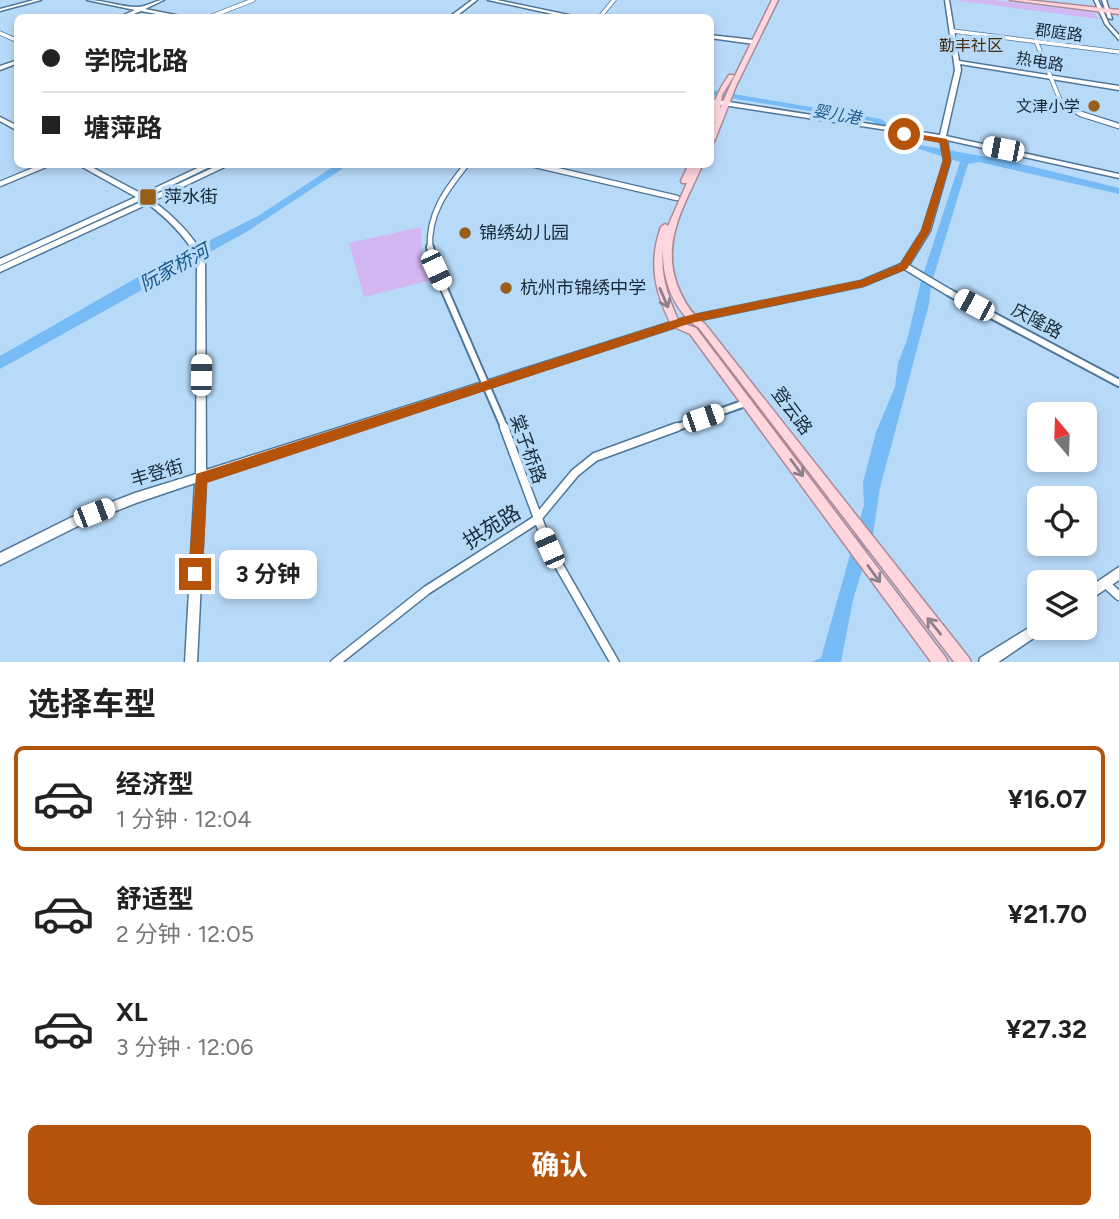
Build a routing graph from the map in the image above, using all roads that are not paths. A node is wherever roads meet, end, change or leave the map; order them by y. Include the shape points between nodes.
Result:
1 (32, 0) edge
2 (39, 0) edge
3 (89, 0) edge
4 (99, 0) edge
5 (162, 0) edge
6 (253, 0) edge
7 (465, 0) edge
8 (475, 0) edge
9 (490, 0) edge
10 (614, 0) edge
11 (768, 0) edge
12 (775, 0) edge
13 (947, 0) edge
14 (1013, 0) edge
15 (1027, 0) edge
16 (1096, 0) edge
17 (1104, 0) edge
18 (0, 9) edge
19 (140, 9) junction
20 (1099, 9) junction
21 (1107, 10) junction
22 (1119, 11) edge
23 (128, 14) edge
24 (167, 14) edge
25 (173, 14) edge
26 (218, 14) edge
27 (449, 14) edge
28 (456, 14) edge
29 (561, 14) edge
30 (602, 14) edge
31 (953, 31) junction
32 (1119, 32) edge
33 (714, 36) edge
34 (1119, 38) edge
35 (751, 41) junction
36 (1036, 41) junction
37 (1119, 52) edge
38 (957, 62) junction
39 (1053, 78) junction
40 (1119, 88) edge
41 (728, 99) junction
42 (716, 100) edge
43 (1119, 126) edge
44 (714, 132) edge
45 (944, 140) junction
46 (38, 168) edge
47 (88, 168) edge
48 (206, 168) edge
49 (220, 168) edge
50 (464, 168) edge
51 (548, 168) edge
52 (691, 168) edge
53 (698, 168) edge
54 (1119, 178) edge
55 (0, 184) edge
56 (677, 198) junction
57 (146, 199) junction
58 (0, 262) edge
59 (904, 266) junction
60 (0, 269) edge
61 (950, 293) joint
62 (690, 319) junction
63 (676, 324) junction
64 (1119, 383) edge
65 (488, 385) junction
66 (748, 402) junction
67 (201, 479) junction
68 (536, 520) junction
69 (0, 559) edge
70 (1119, 573) edge
71 (1105, 583) junction
72 (1097, 589) edge
73 (1119, 596) edge
74 (1027, 635) edge
75 (191, 662) edge
76 (336, 662) edge
77 (614, 662) edge
78 (940, 662) edge
79 (963, 662) edge
80 (986, 662) edge

1 - 18 street
2 - 18 street
3 - 19 street
4 - 19 street
5 - 19 street
6 - 26 street
7 - 27 street
8 - 28 street
9 - 29 street
10 - 30 street
11 - 35 main road
12 - 35 main road
13 - 31 street
14 - 20 main road
15 - 20 main road
16 - 20 street
17 - 21 street
19 - 23 street
19 - 24 street
19 - 25 street
20 - 21 main road
20 - 34 street
21 - 22 main road
21 - 32 street
31 - 36 street, 郡庭路
31 - 38 street
33 - 35 street
35 - 41 main road
35 - 42 main road
36 - 37 street, 郡庭路
36 - 39 street
38 - 39 street, 热电路
38 - 45 street
39 - 40 street, 热电路
39 - 43 street via 1057,96 1070,108
41 - 42 street
41 - 44 main road
41 - 45 street
45 - 54 street
45 - 59 street via 947,160 926,231
46 - 55 street
47 - 57 street
48 - 57 street
49 - 57 street
50 - 65 street, 棠子桥路 via 434,212 430,247
51 - 56 street
52 - 56 main road, 登云路
53 - 62 main road, 登云路 via 668,234 666,261 670,282
56 -> 63 main road, 登云路 via 658,255 658,284
57 - 58 street
57 - 60 street
57 - 67 street via 172,216 201,257
59 - 61 street, 庆隆路
59 - 62 street, 丰登街 via 863,283
61 - 64 street, 庆隆路
62 - 63 street, 丰登街
79 -> 62 main road, 登云路 via 702,326
63 - 65 street, 丰登街
63 - 66 main road, 登云路 via 693,331
65 - 67 street, 丰登街
65 - 68 street, 棠子桥路
66 - 68 street, 拱苑路 via 595,457 575,473
66 -> 78 main road, 登云路
67 - 69 street, 丰登街 via 74,522
67 - 75 street
68 - 76 street, 拱苑路 via 427,590
68 - 77 street, 棠子桥路
70 - 71 street
71 - 72 street
71 - 73 street
74 - 80 street

